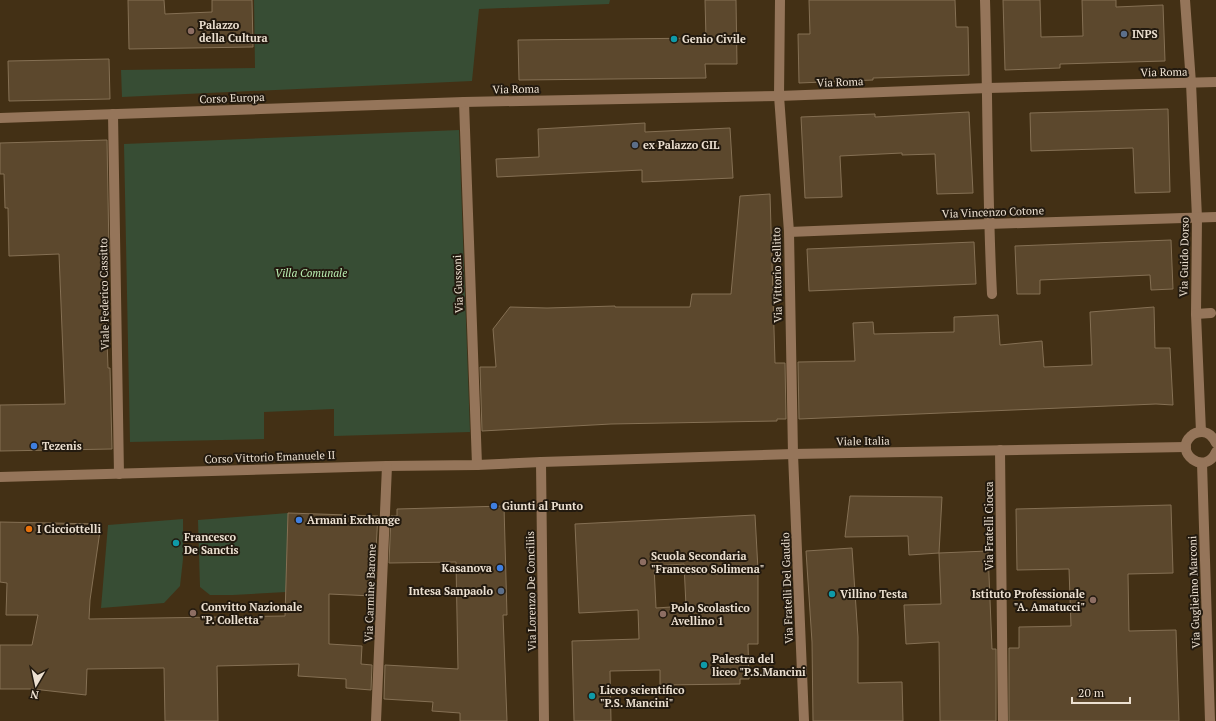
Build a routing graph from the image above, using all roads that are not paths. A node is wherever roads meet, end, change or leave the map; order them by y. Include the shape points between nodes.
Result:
1 (780, 0) edge
2 (985, 0) edge
3 (1185, 0) edge
4 (1216, 82) edge
5 (1191, 83) junction
6 (988, 88) junction
7 (779, 96) junction
8 (464, 102) junction
9 (114, 114) junction
10 (0, 118) edge
11 (1197, 218) junction
12 (1216, 218) edge
13 (988, 224) junction
14 (789, 232) junction
15 (992, 294) dead end
16 (1211, 313) dead end
17 (1196, 314) junction
18 (1201, 432) junction
19 (1216, 443) edge
20 (1186, 447) junction
21 (1000, 450) junction
22 (1216, 452) edge
23 (793, 454) junction
24 (541, 462) junction
25 (1202, 463) junction
26 (477, 465) junction
27 (387, 466) junction
28 (119, 474) junction
29 (0, 477) edge
30 (376, 721) edge
31 (544, 721) edge
32 (804, 721) edge
33 (1003, 721) edge
34 (1210, 721) edge

1 - 7 street, Via Vittorio Sellitto
2 - 6 street
3 - 5 street, Via Guido Dorso
4 - 5 street, Via Roma
5 - 6 street, Via Roma
5 - 11 street, Via Guido Dorso
6 - 7 street, Via Roma
6 - 13 street
7 - 8 street, Via Roma
7 - 14 street, Via Vittorio Sellitto
8 - 9 street, Corso Europa
8 - 26 street, Via Gussoni
9 - 10 street, Corso Europa
9 - 28 street, Viale Federico Cassitto
11 - 12 street, Via Vincenzo Cotone
11 - 13 street, Via Vincenzo Cotone
11 - 17 street, Via Guido Dorso
13 - 14 street, Via Vincenzo Cotone
13 - 15 street
14 - 23 street, Via Vittorio Sellitto
16 - 17 street
17 - 18 street, Via Guido Dorso
18 - 19 street via 1210,434
18 - 20 street via 1196,432 1189,438
20 - 21 street, Viale Italia
20 - 25 street via 1189,457
21 - 23 street, Viale Italia
21 - 33 street, Via Fratelli Ciocca
22 - 25 street via 1211,460
23 - 24 street, Viale Italia
23 - 32 street, Via Fratelli Del Gaudio
24 - 26 street, Corso Vittorio Emanuele II
24 - 31 street, Via Lorenzo De Conciliis
25 - 34 street, Via Guglielmo Marconi
26 - 27 street, Corso Vittorio Emanuele II
27 - 28 street, Corso Vittorio Emanuele II
27 - 30 street, Via Carmine Barone
28 - 29 street, Corso Vittorio Emanuele II

